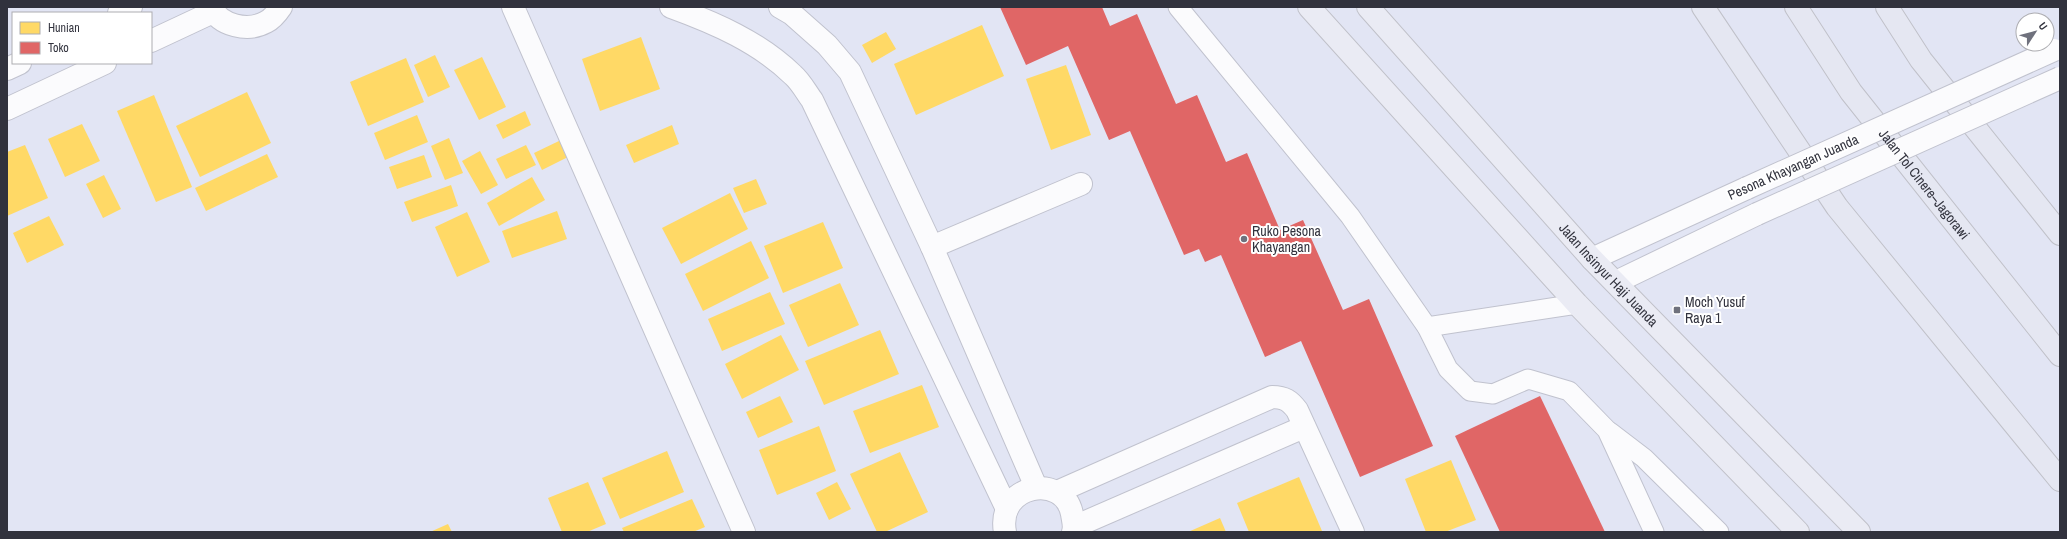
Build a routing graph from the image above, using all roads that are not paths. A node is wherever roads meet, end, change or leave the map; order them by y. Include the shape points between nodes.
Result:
1 (131, 7) edge
2 (281, 7) edge
3 (513, 7) edge
4 (671, 7) edge
5 (780, 7) edge
6 (1178, 7) edge
7 (1309, 7) edge
8 (1368, 7) edge
9 (1704, 7) edge
10 (1796, 7) edge
11 (1887, 7) edge
12 (212, 9) edge
13 (121, 12) edge
14 (152, 40) edge
15 (2057, 48) edge
16 (18, 64) edge
17 (102, 64) edge
18 (7, 69) edge
19 (2060, 78) edge
20 (7, 109) edge
21 (1081, 184) dead end
22 (2060, 234) edge
23 (932, 247) junction
24 (1592, 259) junction
25 (1616, 282) junction
26 (1577, 304) junction
27 (1427, 327) junction
28 (2060, 355) edge
29 (1304, 427) junction
30 (1607, 430) junction
31 (2060, 480) edge
32 (1046, 490) junction
33 (1007, 509) junction
34 (1074, 529) edge
35 (744, 532) edge
36 (1005, 532) edge
37 (1353, 532) edge
38 (1654, 532) edge
39 (1719, 532) edge
40 (1798, 532) edge
41 (1859, 532) edge

1 - 13 street
2 - 12 street via 265,22 251,26 237,26 224,21
3 - 35 street
4 - 33 street via 720,26 765,52 794,76 812,100
5 - 23 street via 792,14 827,45 850,72
6 - 27 lane via 1350,216
7 - 26 highway
8 - 24 highway, Jalan Insinyur Haji Juanda
9 - 31 highway via 1837,207
10 - 28 highway, Jalan Tol Cinere–Jagorawi via 1851,92
11 - 22 highway via 1921,60
12 - 14 street
15 - 24 street, Pesona Khayangan Juanda, bridge
16 - 18 street
17 - 20 street
19 - 25 street, Pesona Khayangan Juanda, bridge via 1757,214
21 - 23 street
23 - 32 street
24 - 25 highway, Jalan Insinyur Haji Juanda
25 - 41 highway, Jalan Insinyur Haji Juanda
26 - 27 lane
26 - 40 highway
27 - 30 lane via 1448,369 1470,391 1494,394 1528,379 1569,391
29 - 32 street via 1291,403 1281,397 1272,398
29 - 34 street
29 - 37 street
30 - 38 lane
30 - 39 lane via 1644,458
32 - 33 street via 1018,494
32 - 34 street via 1070,507
33 - 36 street

